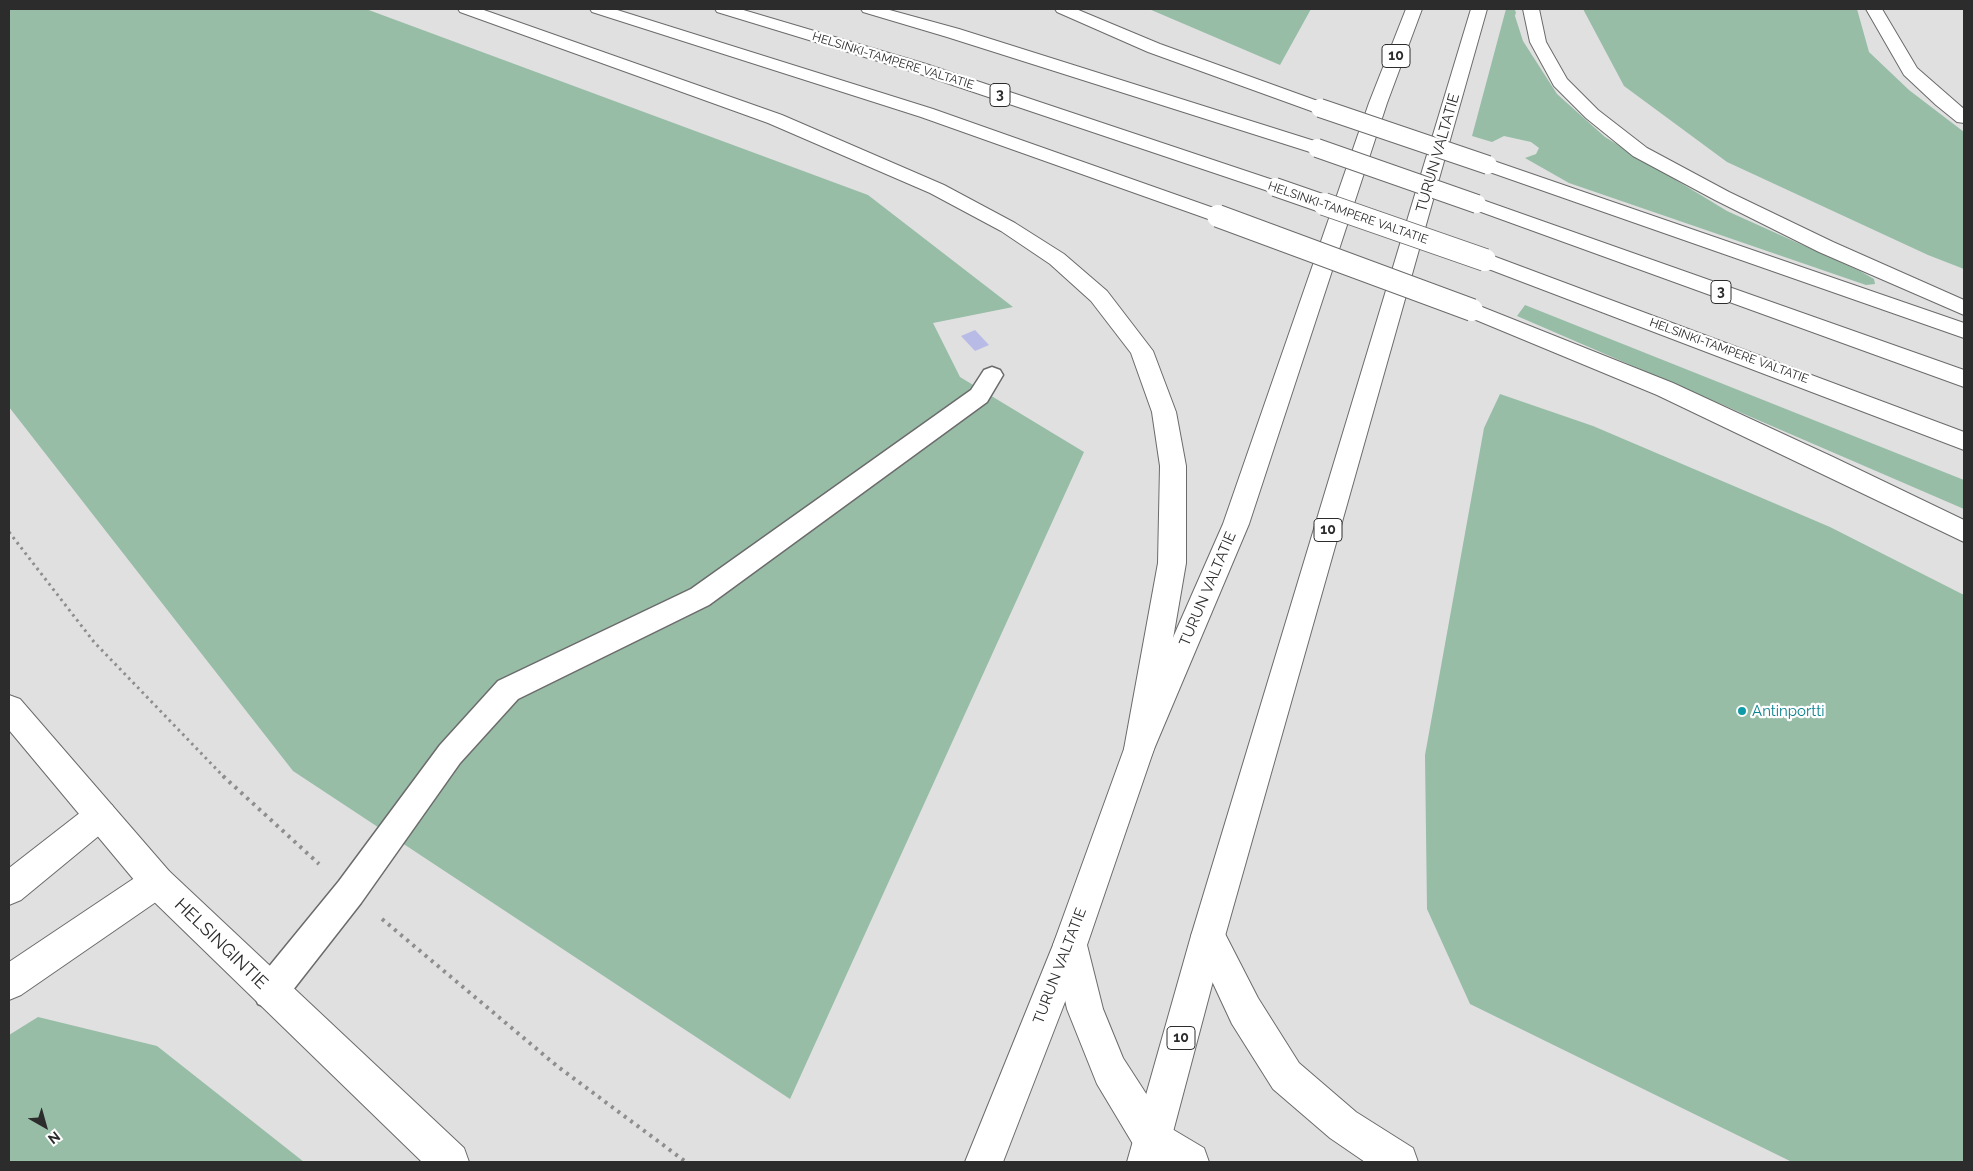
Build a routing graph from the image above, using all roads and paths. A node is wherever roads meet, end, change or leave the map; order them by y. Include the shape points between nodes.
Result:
1 (466, 9) edge
2 (598, 9) edge
3 (724, 9) edge
4 (869, 9) edge
5 (1062, 9) edge
6 (1414, 9) edge
7 (1479, 9) edge
8 (1531, 9) edge
9 (1874, 9) edge
10 (1964, 118) edge
11 (1964, 308) edge
12 (1964, 331) edge
13 (992, 375) dead end
14 (1964, 379) edge
15 (1964, 441) edge
16 (1964, 532) edge
17 (9, 708) edge
18 (1139, 749) junction
19 (101, 815) junction
20 (157, 882) junction
21 (9, 888) edge
22 (1208, 936) junction
23 (1070, 944) junction
24 (9, 983) edge
25 (270, 992) junction
26 (1150, 1151) edge
27 (450, 1162) edge
28 (984, 1162) edge
29 (1190, 1162) edge
30 (1399, 1162) edge

1 - 18 main road via 775,119 936,189 1008,227 1058,259 1099,296 1142,351 1164,412 1173,466 1172,563
2 - 16 main road, bridge via 927,113 1472,310 1665,389
3 - 15 main road, HELSINKI-TAMPERE VALTATIE / 3, bridge via 920,68 1485,260
4 - 14 main road, 3, bridge via 1318,148
5 - 12 main road, bridge via 1154,48 1320,108
6 - 18 main road, TURUN VALTATIE / 10 via 1378,103 1236,524
7 - 22 main road, TURUN VALTATIE / 10
8 - 11 main road via 1538,42 1560,82 1592,114 1640,152 1826,247
9 - 10 main road via 1910,71
13 - 25 lane via 979,396 700,597 508,690 450,754 350,892
17 - 19 main road, HELSINGINTIE
18 - 23 main road, TURUN VALTATIE / 10
19 - 20 main road, HELSINGINTIE
19 - 21 main road
20 - 24 main road
20 - 25 main road, HELSINGINTIE
22 - 26 main road, TURUN VALTATIE / 10
22 - 30 main road via 1245,1011 1286,1076 1343,1125
23 - 26 main road via 1085,1009 1110,1071
23 - 28 main road, TURUN VALTATIE / 10
25 - 27 main road, HELSINGINTIE
26 - 29 main road

